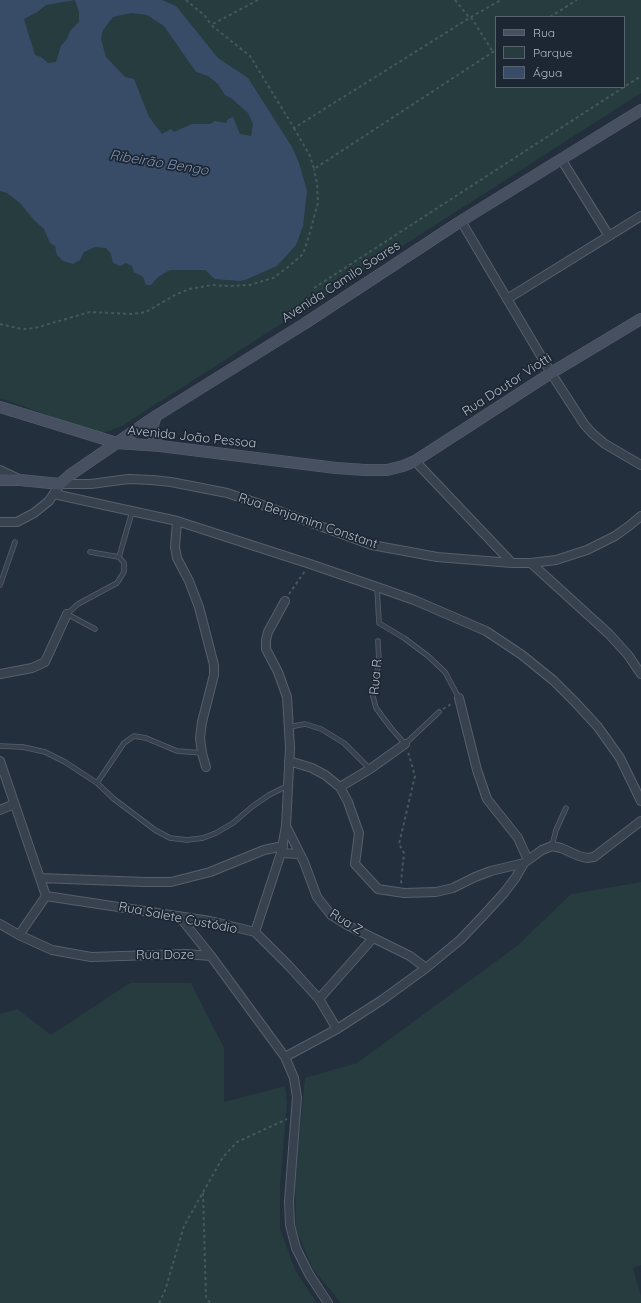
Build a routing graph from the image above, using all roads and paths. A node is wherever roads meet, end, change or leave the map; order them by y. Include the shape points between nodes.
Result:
1 (186, 0) edge
2 (258, 0) edge
3 (455, 0) edge
4 (501, 0) edge
5 (577, 0) edge
6 (552, 16) edge
7 (471, 17) junction
8 (211, 25) junction
9 (493, 52) joint
10 (641, 76) edge
11 (625, 86) edge
12 (622, 88) edge
13 (641, 110) edge
14 (294, 128) junction
15 (560, 159) junction
16 (314, 170) junction
17 (641, 216) edge
18 (461, 221) junction
19 (609, 236) junction
20 (314, 288) dead end
21 (507, 298) junction
22 (641, 319) edge
23 (0, 324) edge
24 (551, 373) junction
25 (0, 406) edge
26 (156, 416) junction
27 (117, 443) junction
28 (160, 446) junction
29 (415, 461) junction
30 (641, 465) edge
31 (0, 470) edge
32 (387, 470) joint
33 (0, 480) edge
34 (20, 480) junction
35 (57, 489) junction
36 (132, 512) junction
37 (641, 516) edge
38 (176, 521) junction
39 (0, 522) edge
40 (15, 542) dead end
41 (90, 552) dead end
42 (119, 557) junction
43 (512, 563) junction
44 (531, 563) junction
45 (310, 564) junction
46 (0, 585) edge
47 (378, 587) junction
48 (285, 601) joint
49 (67, 614) junction
50 (95, 629) dead end
51 (378, 641) dead end
52 (0, 674) edge
53 (641, 674) edge
54 (459, 698) junction
55 (439, 712) joint
56 (288, 727) junction
57 (405, 744) junction
58 (0, 746) edge
59 (202, 753) junction
60 (0, 761) edge
61 (290, 761) junction
62 (206, 767) dead end
63 (370, 769) junction
64 (97, 783) junction
65 (288, 786) junction
66 (340, 787) junction
67 (641, 801) edge
68 (14, 804) junction
69 (566, 808) dead end
70 (0, 810) edge
71 (641, 821) edge
72 (286, 826) junction
73 (552, 846) junction
74 (282, 850) junction
75 (300, 854) junction
76 (526, 862) junction
77 (40, 878) junction
78 (417, 893) junction
79 (46, 896) junction
80 (180, 916) junction
81 (0, 924) edge
82 (255, 932) junction
83 (19, 935) junction
84 (373, 938) junction
85 (211, 956) junction
86 (426, 968) junction
87 (319, 999) junction
88 (337, 1029) junction
89 (285, 1057) junction
90 (295, 1115) junction
91 (203, 1192) junction
92 (159, 1303) edge
93 (210, 1303) edge
94 (328, 1303) edge

1 - 8 path via 205,16
2 - 8 path
3 - 7 path
4 - 7 path
5 - 6 path
7 - 9 path
7 - 14 path
8 - 14 path via 250,56
9 - 16 path
10 - 11 path
12 - 20 path
13 - 15 street, Avenida Camilo Soares
14 - 16 path via 310,156
15 - 18 street, Avenida Camilo Soares
15 - 19 street
16 - 23 path via 318,202 303,254 273,278 250,285 212,285 190,289 146,312 90,312 36,328 22,329
17 - 19 street
18 - 21 street
18 - 26 street, Avenida Camilo Soares via 304,324
19 - 21 street
21 - 24 street
22 - 24 street, Rua Doutor Viotti
24 - 29 street, Rua Doutor Viotti
24 - 30 street via 592,433 605,444
25 - 27 street, Avenida João Pessoa
26 - 27 street, Avenida Camilo Soares
26 - 28 street via 153,432
27 - 28 street, Avenida João Pessoa
27 - 35 street, Avenida Camilo Soares via 70,475
28 - 32 street, Avenida João Pessoa via 336,468
29 - 32 street, Rua Doutor Viotti
29 - 43 street
31 - 34 street
33 - 34 street
34 - 35 street
35 - 36 street
35 - 39 street via 49,501 24,519 17,522
35 - 43 street, Rua Benjamim Constant via 128,479 165,481 227,493 372,545 437,557
36 - 38 street
36 - 42 lane
37 - 44 street, Rua Benjamim Constant via 615,536 587,550 556,560
38 - 45 street
38 - 59 street via 177,558 199,607 214,665 214,675 202,722
40 - 46 lane
41 - 42 lane
42 - 49 lane via 124,563 124,572 117,583 78,604
43 - 44 street, Rua Benjamim Constant
44 - 53 street via 609,634
45 - 47 street
45 - 48 path
47 - 54 lane via 379,623 428,656 445,672
47 - 67 street via 486,631 554,681 598,727 620,758
48 - 56 street via 268,632 266,649 287,697
49 - 50 lane
49 - 52 street via 46,662 32,668
51 - 57 lane, Rua R via 379,663 372,693 376,708
54 - 55 path
54 - 76 street via 477,770 488,799 518,838
55 - 57 lane
56 - 61 street
56 - 63 lane via 305,724 321,729 344,743
57 - 63 street
57 - 78 path via 415,776 399,844 404,853 401,882 406,889
58 - 64 lane via 22,746 45,752
59 - 62 street
59 - 64 lane via 177,751 146,738 134,736 124,743
60 - 68 street
61 - 65 street
61 - 66 street via 312,768
63 - 66 street
64 - 65 lane via 155,830 170,838 187,840 203,838 233,823 264,798
65 - 72 street
66 - 78 street via 359,832 356,864 378,889
68 - 70 street
68 - 77 street
69 - 73 lane
71 - 73 street via 594,857 579,856
72 - 74 street
72 - 75 street, Rua Z
73 - 76 street
74 - 75 street
74 - 77 street via 264,850 210,872 171,882
74 - 82 street
75 - 84 street, Rua Z via 317,897 324,907 331,915
76 - 78 street via 475,877 453,888
76 - 86 street via 504,893 482,917 460,940
77 - 79 street
79 - 80 street, Rua Salete Custódio
79 - 83 street
80 - 82 street, Rua Salete Custódio
80 - 85 street
81 - 83 street, Rua Doze
82 - 87 street, Rua Salete Custódio
83 - 85 street, Rua Doze via 52,950 91,957 186,954
84 - 86 street, Rua Z via 405,953
84 - 87 street
85 - 89 street, Rua Doze
86 - 88 street
87 - 88 street, Rua Salete Custódio
88 - 89 street
89 - 90 street, Rua Doze via 294,1078 297,1097
90 - 91 path via 237,1142 223,1157
90 - 94 street, Rua Doze via 289,1201 290,1225 296,1248
91 - 92 path via 184,1226 165,1292
91 - 93 path via 206,1297

